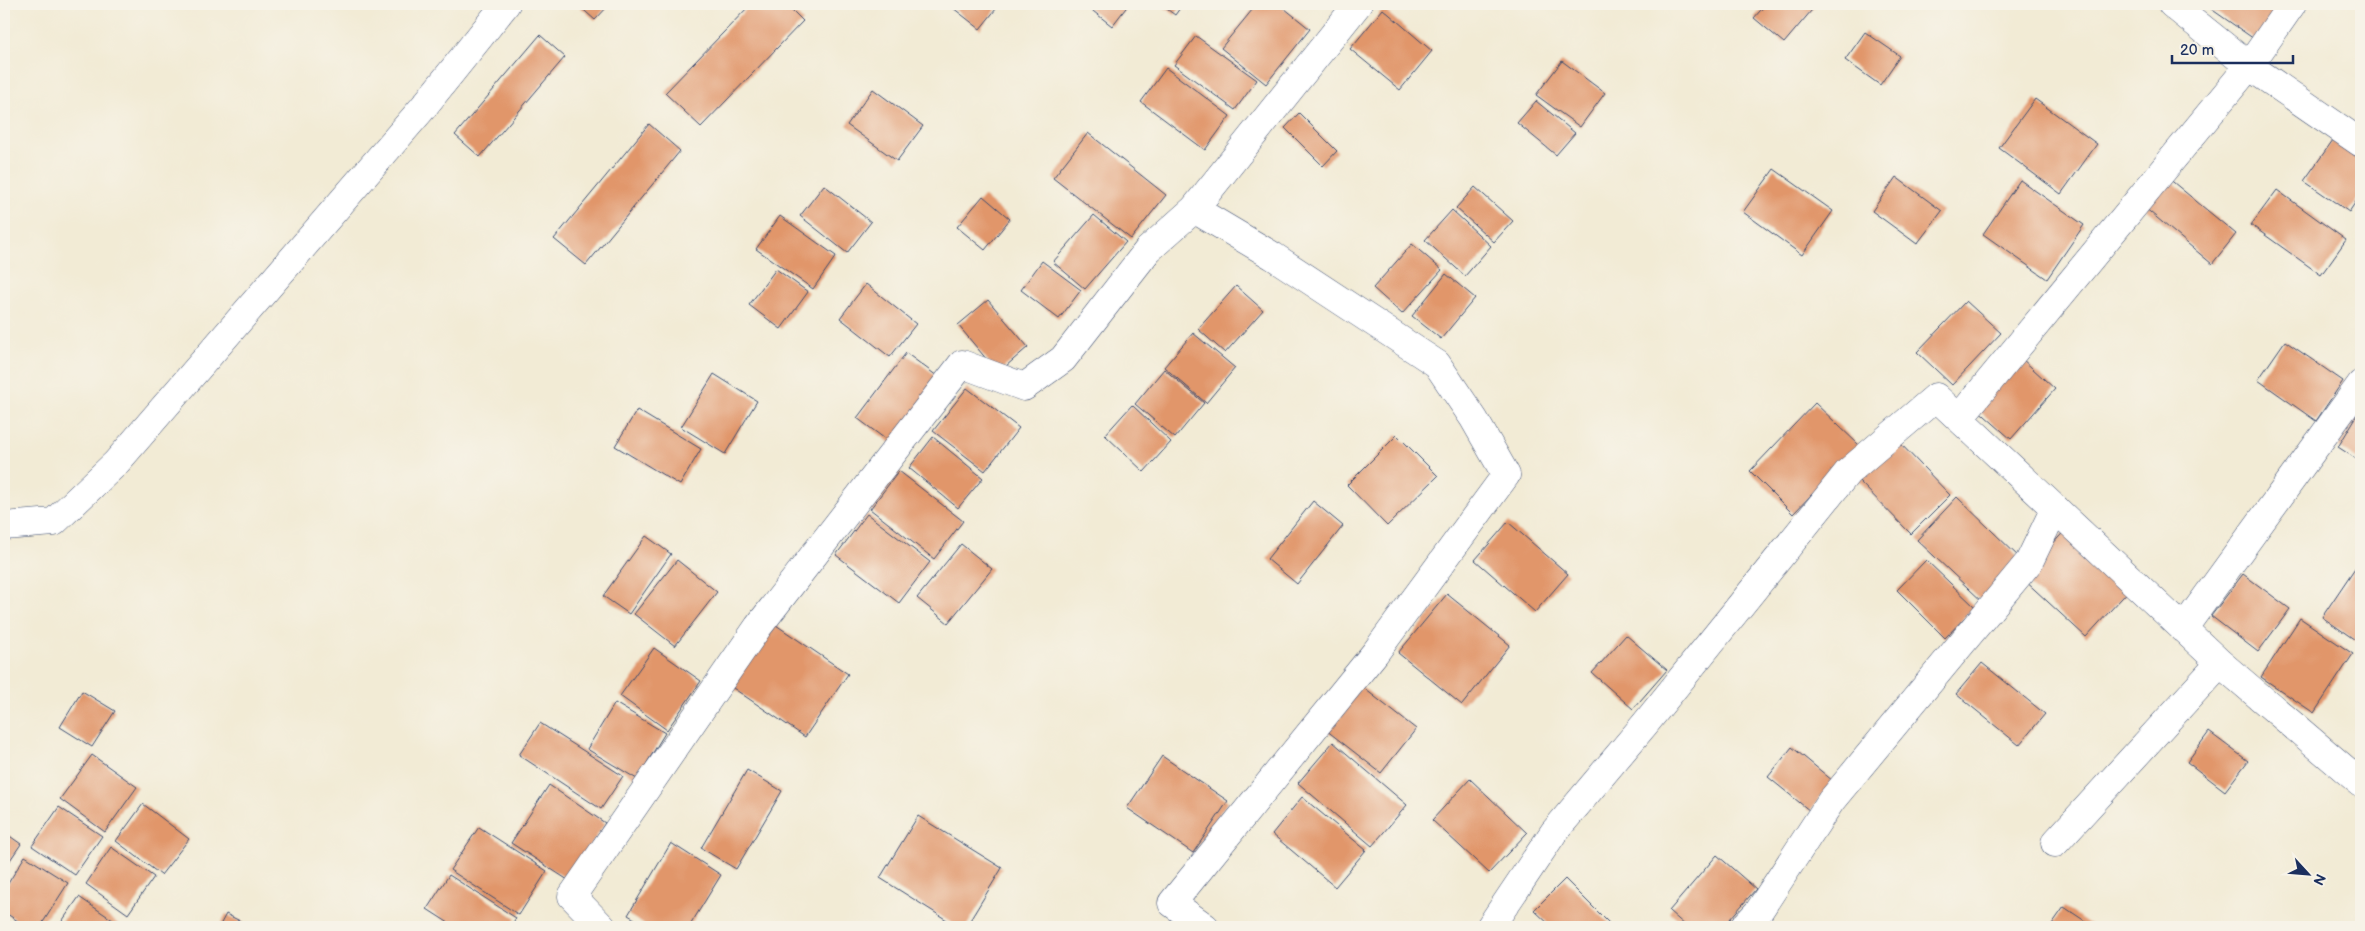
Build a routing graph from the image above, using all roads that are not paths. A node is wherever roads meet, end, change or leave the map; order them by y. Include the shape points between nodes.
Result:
1 (506, 4) edge
2 (1358, 4) edge
3 (2172, 4) edge
4 (2292, 4) edge
5 (2249, 66) junction
6 (2361, 143) edge
7 (1194, 209) junction
8 (2361, 384) edge
9 (1959, 418) junction
10 (2055, 508) junction
11 (4, 526) edge
12 (2184, 629) junction
13 (2220, 664) junction
14 (2361, 783) edge
15 (2055, 843) dead end
16 (602, 927) edge
17 (1205, 927) edge
18 (1490, 927) edge
19 (1744, 927) edge

1 - 11 street via 421,110 116,463 54,522
2 - 7 street
3 - 5 street
4 - 5 street
5 - 6 street
5 - 9 street
7 - 16 street via 1148,250 1064,359 1024,387 962,364 758,627 572,896
7 - 17 street via 1273,256 1437,364 1506,475 1375,653 1172,903
8 - 12 street
9 - 10 street
9 - 18 street via 1936,397 1848,472 1554,832
10 - 12 street
10 - 19 street via 2029,562 1831,800 1759,911
12 - 13 street
13 - 14 street
13 - 15 street

